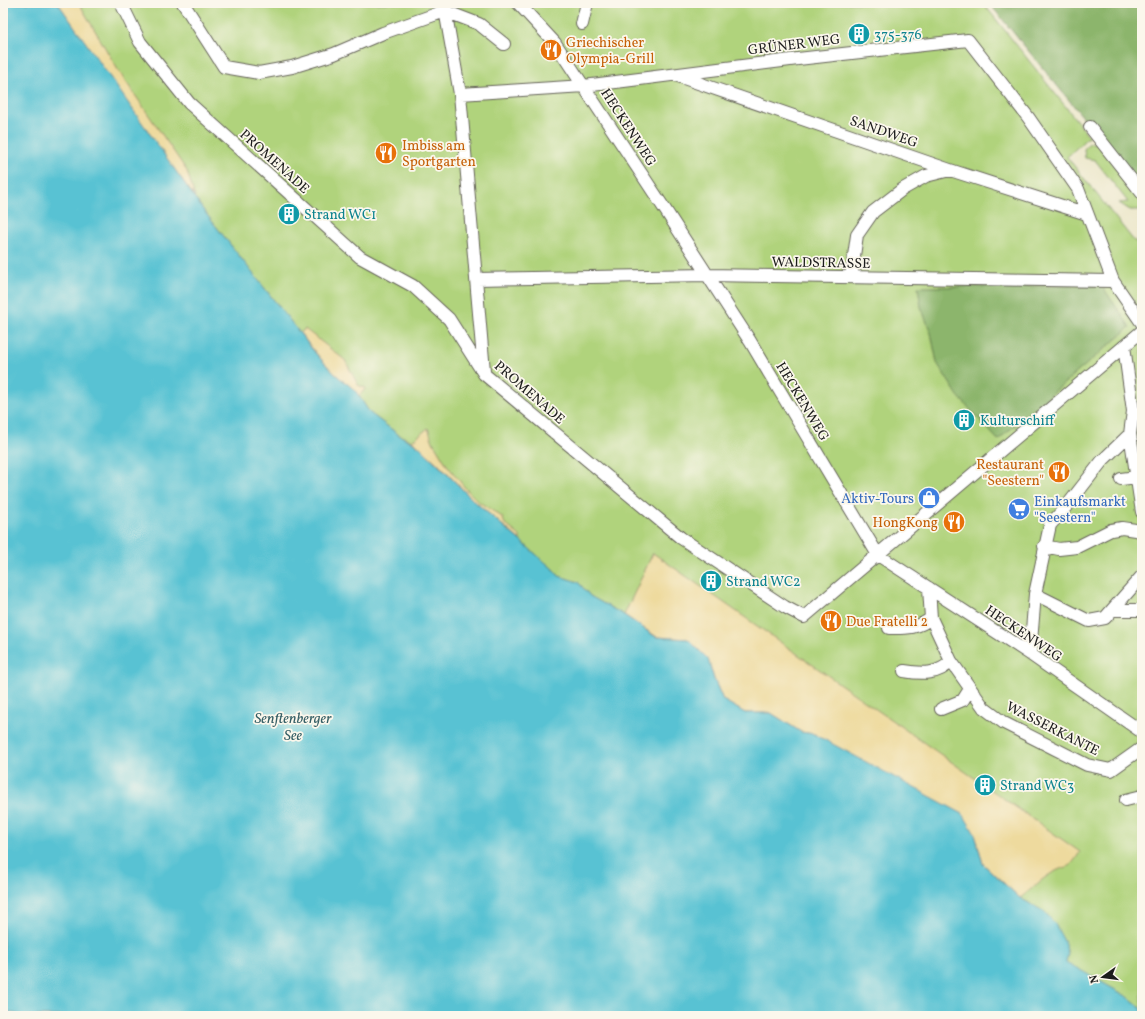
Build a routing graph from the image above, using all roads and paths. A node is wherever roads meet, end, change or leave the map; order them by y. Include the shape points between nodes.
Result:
1 (121, 3) edge
2 (183, 3) edge
3 (518, 3) edge
4 (587, 3) edge
5 (445, 7) edge
6 (582, 24) dead end
7 (504, 44) dead end
8 (672, 74) junction
9 (584, 86) junction
10 (460, 94) junction
11 (1090, 127) dead end
12 (950, 170) junction
13 (1142, 193) edge
14 (1088, 214) junction
15 (707, 275) junction
16 (851, 277) junction
17 (477, 279) junction
18 (1113, 280) junction
19 (1142, 323) edge
20 (1142, 331) edge
21 (1124, 346) junction
22 (484, 374) junction
23 (1137, 409) edge
24 (1130, 434) junction
25 (1121, 479) dead end
26 (1139, 481) edge
27 (1142, 512) edge
28 (1142, 531) edge
29 (1044, 546) junction
30 (878, 555) junction
31 (1142, 576) edge
32 (929, 588) junction
33 (1035, 594) junction
34 (1112, 610) junction
35 (1142, 610) edge
36 (931, 618) junction
37 (889, 628) dead end
38 (1030, 654) junction
39 (951, 661) junction
40 (904, 670) dead end
41 (970, 689) junction
42 (941, 709) dead end
43 (1142, 732) edge
44 (1142, 748) edge
45 (1142, 796) edge
46 (1126, 800) dead end

1 - 22 street, PROMENADE via 140,42 189,103 360,257 413,286 449,319
2 - 5 street via 224,67 259,73 292,67 334,54
3 - 9 street, HECKENWEG via 555,43
4 - 6 street
5 - 7 street via 480,24
5 - 10 street
8 - 9 street, GRÜNER WEG
8 - 12 street, SANDWEG
8 - 14 street, GRÜNER WEG via 968,40 1028,117 1078,189
9 - 10 street, GRÜNER WEG
9 - 15 street, HECKENWEG
10 - 17 street
11 - 13 street
12 - 14 street, SANDWEG
12 - 16 street via 926,176 873,212 857,235
14 - 18 street, GRÜNER WEG
15 - 16 street, WALDSTRASSE
15 - 17 street, WALDSTRASSE
15 - 30 street, HECKENWEG via 750,341
16 - 18 street, WALDSTRASSE
17 - 22 street
18 - 19 street
20 - 21 street
21 - 23 street
21 - 30 street
22 - 30 street, PROMENADE via 681,538 804,617
23 - 24 street
24 - 26 street
24 - 29 street via 1102,461 1050,524
25 - 26 street
26 - 27 street
28 - 29 street via 1122,528 1110,530 1077,547 1059,549
29 - 33 street
30 - 32 street, HECKENWEG
31 - 34 street
32 - 36 street, WASSERKANTE
32 - 38 street, HECKENWEG
33 - 34 street via 1089,620 1105,618
33 - 38 street
34 - 35 street
36 - 37 street via 925,624 913,628
36 - 39 street, WASSERKANTE
38 - 43 street, HECKENWEG
39 - 40 street via 944,669 921,674
39 - 41 street, WASSERKANTE
41 - 42 street via 963,700
41 - 44 street, WASSERKANTE via 984,708 1004,723 1087,765 1112,770
45 - 46 street

